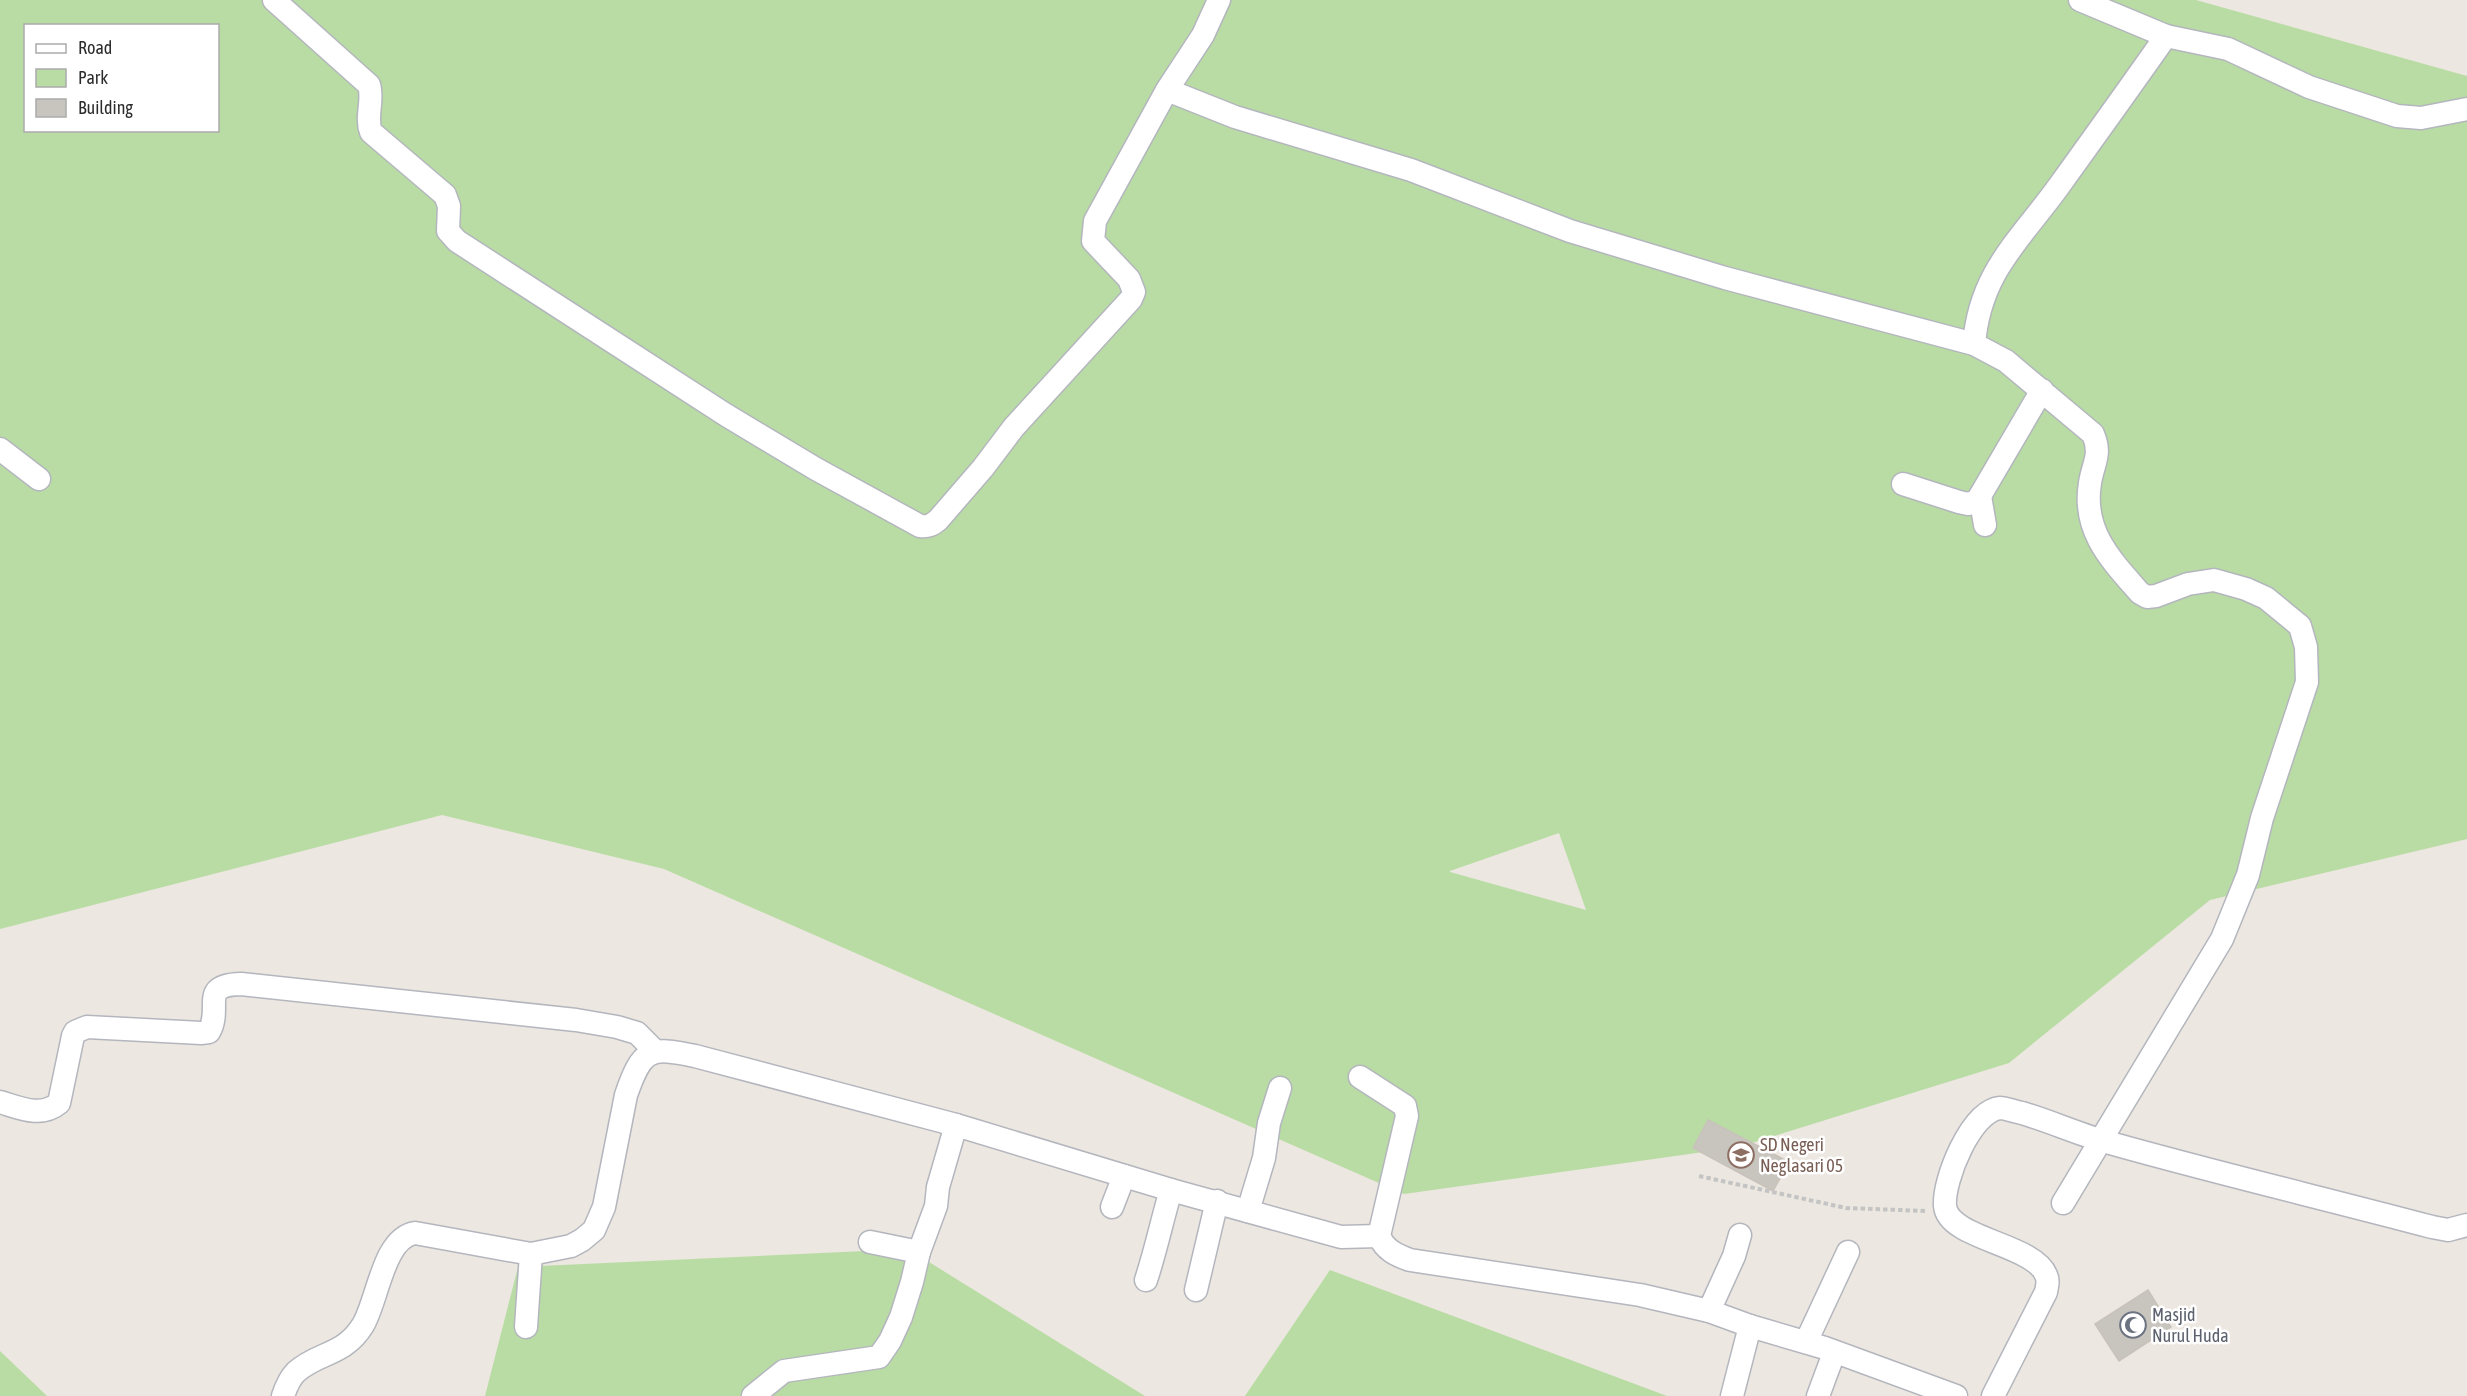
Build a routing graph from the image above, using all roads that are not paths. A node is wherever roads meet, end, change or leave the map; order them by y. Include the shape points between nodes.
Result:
1 (274, 0) edge
2 (1219, 0) edge
3 (2080, 0) edge
4 (2166, 36) junction
5 (1167, 90) junction
6 (2467, 109) edge
7 (1974, 344) junction
8 (2042, 390) junction
9 (0, 448) edge
10 (39, 479) dead end
11 (1903, 484) dead end
12 (1980, 496) junction
13 (1986, 525) dead end
14 (655, 1051) junction
15 (1360, 1077) dead end
16 (1280, 1088) dead end
17 (0, 1102) edge
18 (956, 1125) junction
19 (2100, 1140) junction
20 (1125, 1176) junction
21 (1171, 1190) junction
22 (1217, 1201) junction
23 (2063, 1203) dead end
24 (1112, 1208) dead end
25 (1248, 1211) junction
26 (2467, 1225) edge
27 (1740, 1234) dead end
28 (1379, 1236) junction
29 (870, 1242) dead end
30 (919, 1252) junction
31 (1848, 1252) dead end
32 (531, 1254) junction
33 (1146, 1280) dead end
34 (1196, 1290) dead end
35 (1709, 1311) junction
36 (1750, 1326) junction
37 (526, 1327) dead end
38 (1806, 1342) junction
39 (1834, 1353) junction
40 (283, 1396) edge
41 (753, 1396) edge
42 (1732, 1396) edge
43 (1818, 1396) edge
44 (1956, 1396) edge
45 (1993, 1396) edge

1 - 5 street via 369,85 371,132 445,195 449,206 448,231 457,241 726,415 925,527 938,520 1014,427 1131,299 1133,285 1099,249 1092,232 1100,208
2 - 5 street via 1203,35
3 - 4 street
4 - 6 street via 2228,49 2309,87 2397,116 2421,118
4 - 7 street via 1997,267 1976,320
5 - 7 street via 1235,117 1411,170 1570,231 1725,278
7 - 8 street via 2006,361
8 - 12 street
8 - 19 street via 2093,434 2098,446 2088,507 2093,530 2140,593 2156,596 2188,584 2214,580 2246,589 2290,615 2300,626 2306,647 2307,681 2262,818 2248,875 2222,939
9 - 10 street
11 - 12 street via 1968,504
12 - 13 street
14 - 17 street via 637,1033 576,1020 225,984 215,994 209,1032 87,1027 73,1036 59,1103 35,1112
14 - 18 street via 695,1056
14 - 32 street via 637,1066 626,1095 604,1207 594,1230 571,1245
15 - 28 street via 1399,1101 1407,1116
16 - 25 street
18 - 20 street
18 - 30 street via 936,1206
19 - 23 street
19 - 26 street via 2432,1227 2448,1230
19 - 45 street via 2000,1108 1985,1114 1956,1158 1946,1195 1946,1212 1956,1223 2034,1261 2048,1282
20 - 21 street
20 - 24 street
21 - 22 street
21 - 33 street
22 - 25 street
22 - 34 street
25 - 28 street via 1341,1237
27 - 35 street via 1734,1257
28 - 35 street via 1393,1254 1410,1260 1640,1295
29 - 30 street
30 - 41 street via 901,1317 879,1357 784,1371
31 - 38 street
32 - 37 street
32 - 40 street via 415,1233 407,1235 391,1251 368,1317 357,1335 337,1351 298,1370
35 - 36 street
36 - 38 street
36 - 42 street
38 - 39 street
39 - 43 street
39 - 44 street

